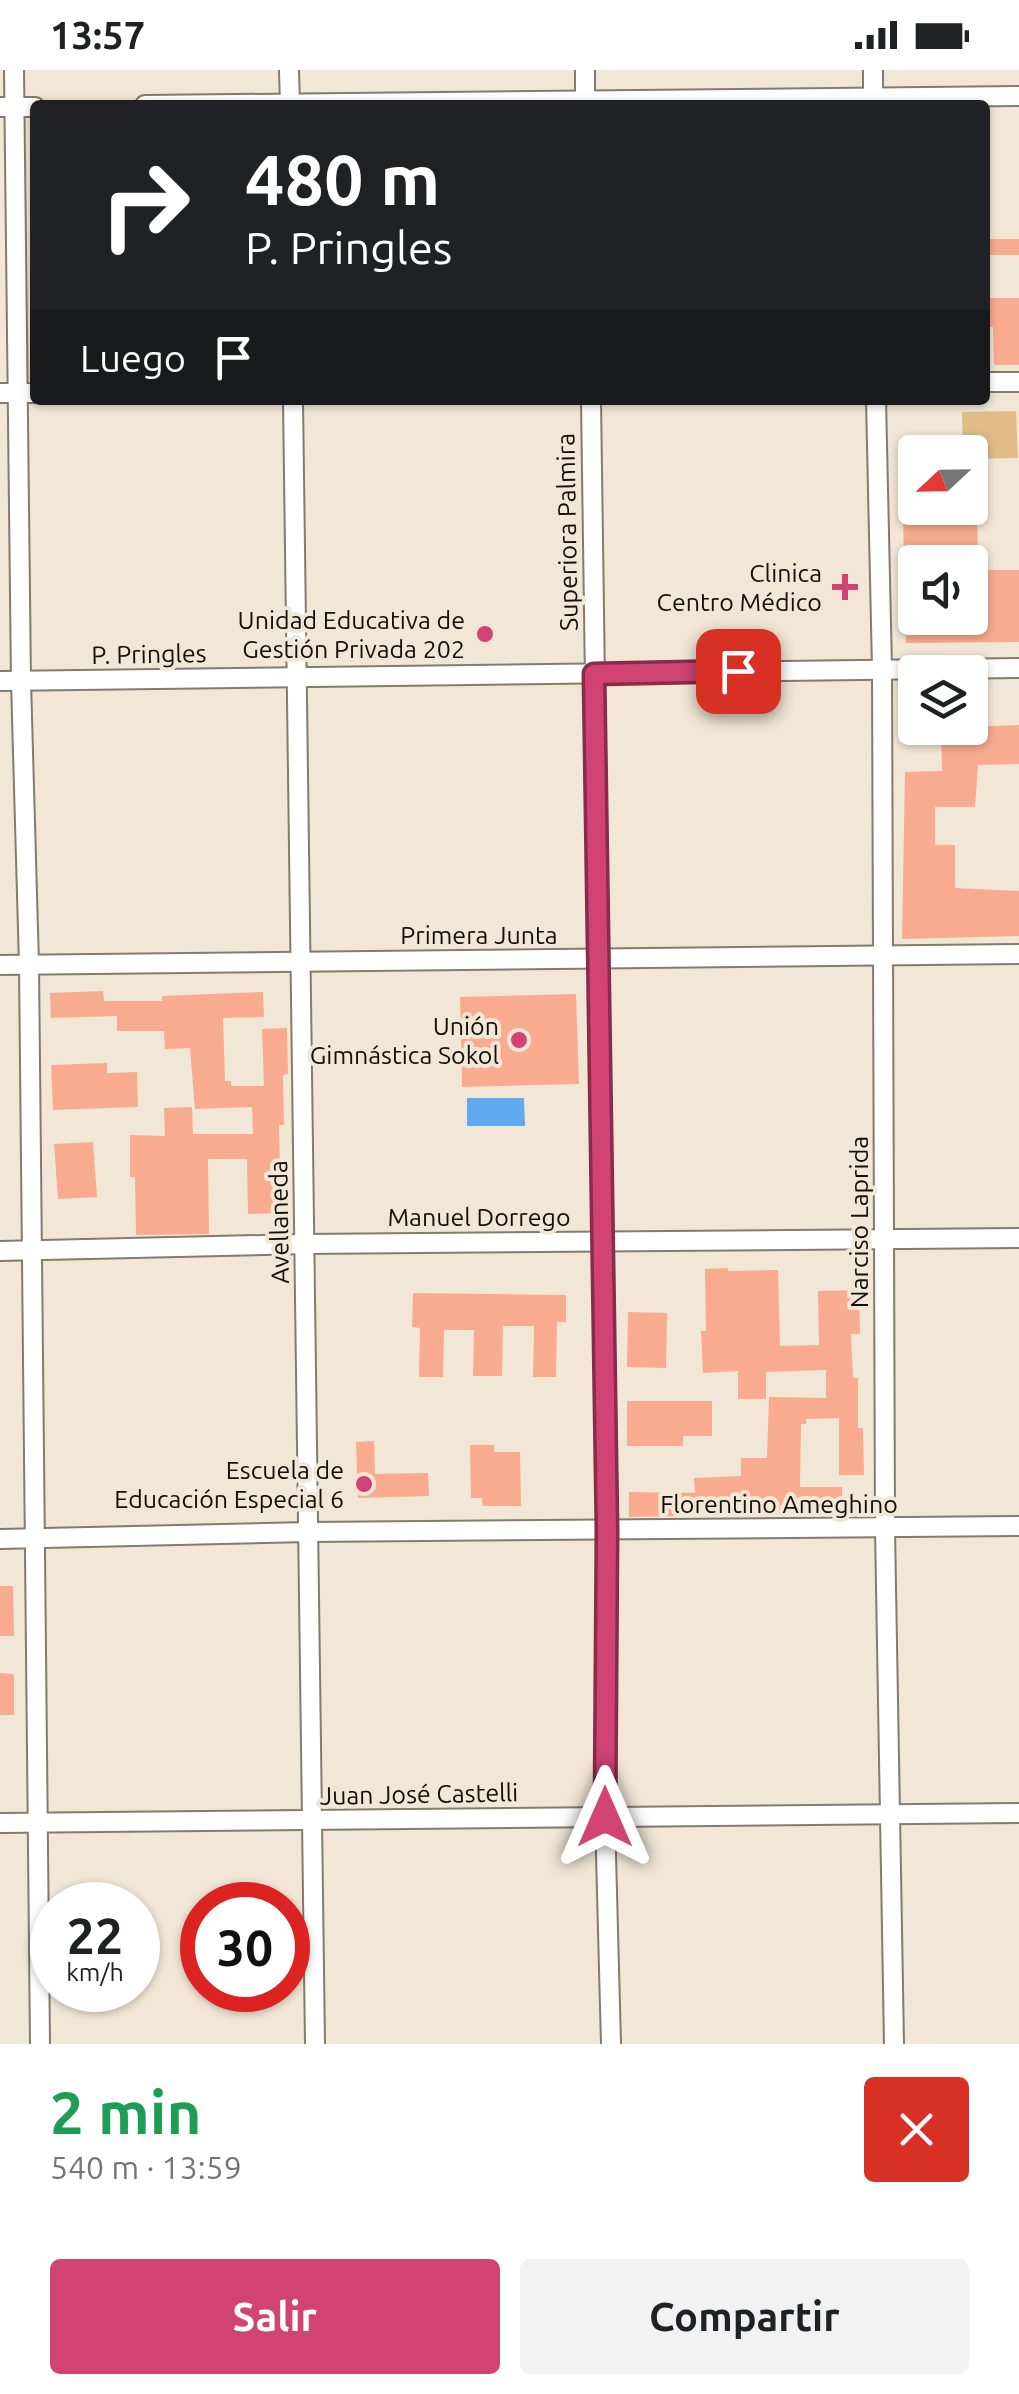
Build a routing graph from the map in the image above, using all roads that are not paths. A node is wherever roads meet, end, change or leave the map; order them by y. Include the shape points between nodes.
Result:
1 (14, 70) edge
2 (289, 70) edge
3 (585, 70) edge
4 (873, 70) edge
5 (1019, 96) edge
6 (290, 100) edge
7 (585, 100) edge
8 (873, 100) edge
9 (902, 100) edge
10 (8, 107) edge
11 (990, 382) edge
12 (1019, 382) edge
13 (0, 393) edge
14 (27, 393) edge
15 (294, 405) edge
16 (591, 405) edge
17 (876, 405) edge
18 (882, 668) junction
19 (1019, 668) edge
20 (594, 674) junction
21 (297, 676) junction
22 (0, 681) edge
23 (20, 681) junction
24 (1019, 954) edge
25 (884, 955) junction
26 (301, 960) junction
27 (596, 960) junction
28 (0, 965) edge
29 (29, 965) junction
30 (1019, 1238) edge
31 (884, 1241) junction
32 (602, 1242) junction
33 (304, 1244) junction
34 (0, 1251) edge
35 (30, 1251) junction
36 (1019, 1526) edge
37 (884, 1529) junction
38 (607, 1530) junction
39 (308, 1532) junction
40 (35, 1538) junction
41 (0, 1539) edge
42 (1019, 1813) edge
43 (890, 1814) junction
44 (605, 1817) junction
45 (312, 1820) junction
46 (0, 1823) edge
47 (38, 1823) junction
48 (40, 2044) edge
49 (316, 2044) edge
50 (611, 2044) edge
51 (894, 2044) edge

1 - 10 street
2 - 6 street
3 - 7 street
4 - 8 street
5 - 9 street
10 - 14 street
11 - 12 street
13 - 14 street
14 - 23 street
15 - 21 street, Avellaneda
16 - 20 street, Superiora Palmira
17 - 18 street, Narciso Laprida
18 - 19 street, P. Pringles
18 - 20 street, P. Pringles
18 - 25 street, Narciso Laprida
20 - 21 street, P. Pringles
20 - 27 street, Superiora Palmira
21 - 23 street, P. Pringles
21 - 26 street, Avellaneda
22 - 23 street, P. Pringles
23 - 29 street
24 - 25 street, Primera Junta
25 - 27 street, Primera Junta
25 - 31 street, Narciso Laprida
26 - 27 street, Primera Junta
26 - 29 street, Primera Junta
26 - 33 street, Avellaneda
27 - 32 street, Superiora Palmira
28 - 29 street, Primera Junta
29 - 35 street
30 - 31 street, Manuel Dorrego
31 - 32 street, Manuel Dorrego
31 - 37 street, Narciso Laprida
32 - 33 street, Manuel Dorrego
32 - 38 street, Superiora Palmira
33 - 35 street, Manuel Dorrego
33 - 39 street, Avellaneda
34 - 35 street, Manuel Dorrego
35 - 40 street
36 - 37 street, Florentino Ameghino
37 - 38 street, Florentino Ameghino
37 - 43 street, Narciso Laprida
38 - 39 street, Florentino Ameghino
38 - 44 street, Superiora Palmira
39 - 40 street, Florentino Ameghino
39 - 45 street, Avellaneda
40 - 41 street, Florentino Ameghino
40 - 47 street
42 - 43 street, Juan José Castelli
43 - 44 street, Juan José Castelli
43 - 51 street, Narciso Laprida
44 - 45 street, Juan José Castelli
44 - 50 street, Superiora Palmira
45 - 47 street, Juan José Castelli
45 - 49 street, Avellaneda
46 - 47 street, Juan José Castelli
47 - 48 street

